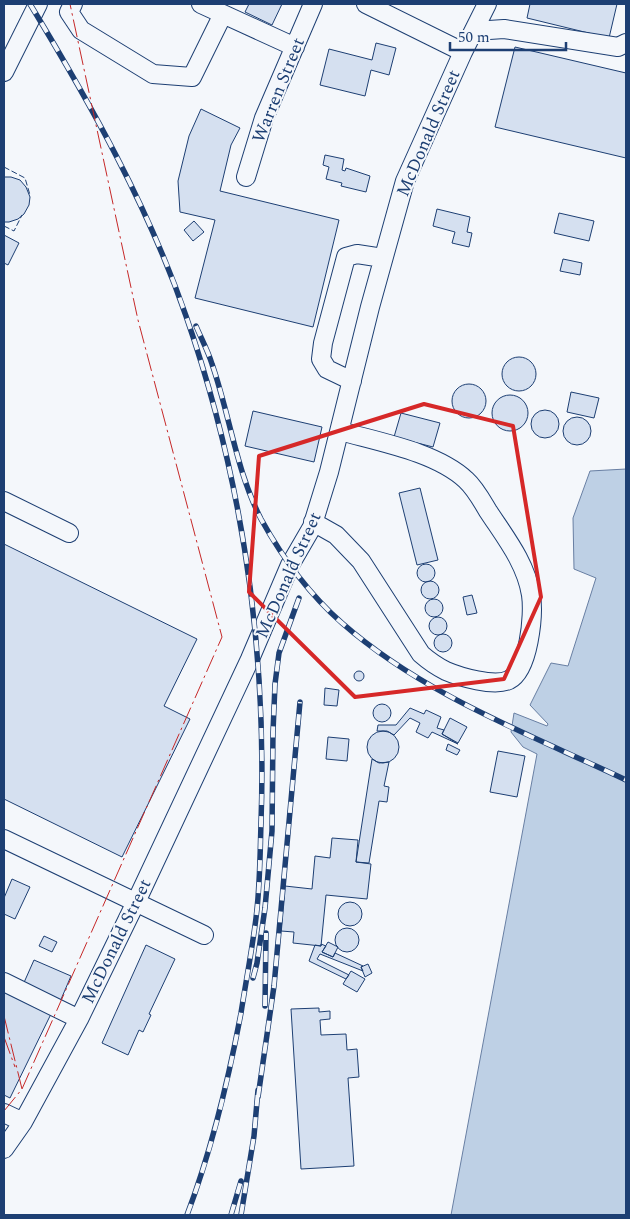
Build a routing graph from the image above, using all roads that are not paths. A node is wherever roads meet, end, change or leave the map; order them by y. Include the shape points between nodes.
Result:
1 (38, 4) edge
2 (73, 4) edge
3 (201, 4) edge
4 (314, 4) edge
5 (366, 4) edge
6 (487, 4) edge
7 (223, 14) junction
8 (474, 30) junction
9 (626, 43) edge
10 (295, 47) junction
11 (463, 52) junction
12 (4, 72) edge
13 (246, 177) dead end
14 (383, 258) junction
15 (352, 381) junction
16 (340, 431) junction
17 (4, 501) edge
18 (313, 522) junction
19 (69, 533) dead end
20 (4, 839) edge
21 (136, 902) junction
22 (204, 935) dead end
23 (4, 982) edge
24 (78, 1019) junction
25 (4, 1113) edge
26 (24, 1122) junction
27 (4, 1149) edge

1 - 12 street
2 - 7 street via 68,12 81,30 153,74 192,77
3 - 7 street
4 - 10 street, Warren Street
5 - 11 street
6 - 8 street, McDonald Street
7 - 10 street
8 - 9 street via 504,29 618,47
8 - 11 street, McDonald Street
10 - 13 street, Warren Street via 264,118
11 - 14 street, McDonald Street via 405,181
14 - 15 street, McDonald Street
14 - 15 street via 357,254 346,257 323,343 321,359 327,369
15 - 16 street, McDonald Street
16 - 18 street, McDonald Street
16 - 18 street via 433,459 467,481 521,562 532,596 530,638 519,669 510,680 498,683 448,672 433,664 421,654 361,561 336,535
17 - 19 street
18 - 21 street, McDonald Street via 290,565 250,659
20 - 21 street
21 - 22 street
21 - 24 street, McDonald Street
23 - 24 street
24 - 26 street, McDonald Street
25 - 26 street
26 - 27 street, McDonald Street

